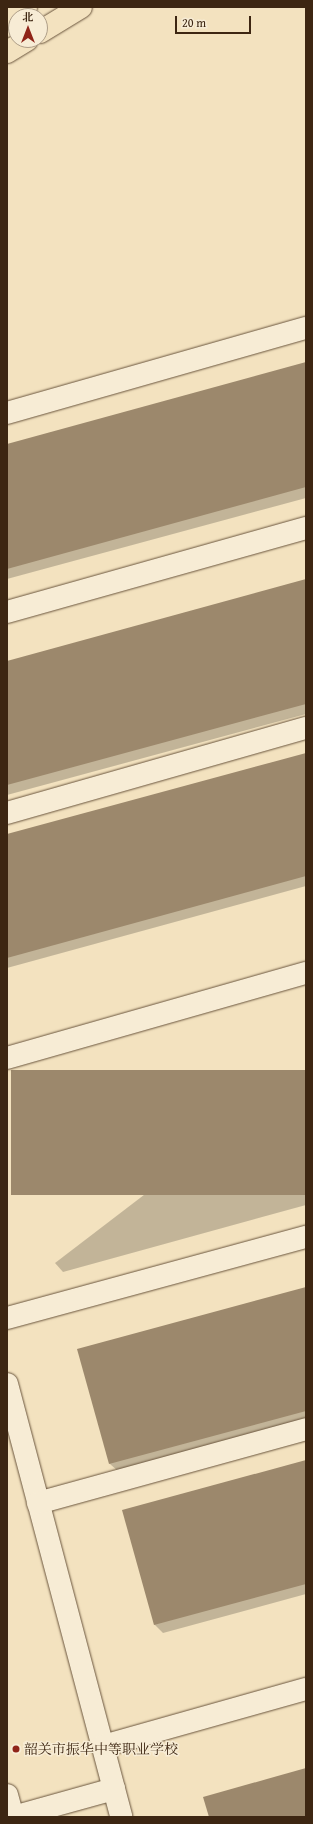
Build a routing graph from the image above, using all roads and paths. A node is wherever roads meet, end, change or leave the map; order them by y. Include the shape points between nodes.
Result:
1 (26, 7) edge
2 (81, 7) edge
3 (7, 18) edge
4 (48, 27) edge
5 (306, 328) edge
6 (7, 413) edge
7 (306, 528) edge
8 (7, 612) edge
9 (306, 728) edge
10 (7, 813) edge
11 (306, 973) edge
12 (7, 1058) edge
13 (306, 1237) edge
14 (7, 1318) edge
15 (7, 1384) edge
16 (306, 1429) edge
17 (38, 1503) junction
18 (306, 1689) edge
19 (103, 1746) junction
20 (114, 1789) junction
21 (7, 1795) edge
22 (121, 1817) edge

1 - 3 main road
2 - 4 main road
5 - 6 street
7 - 8 street
9 - 10 street
11 - 12 street
13 - 14 street
15 - 17 street
16 - 17 street
17 - 19 street
18 - 19 street
19 - 20 street
20 - 21 street via 13,1817
20 - 22 street

